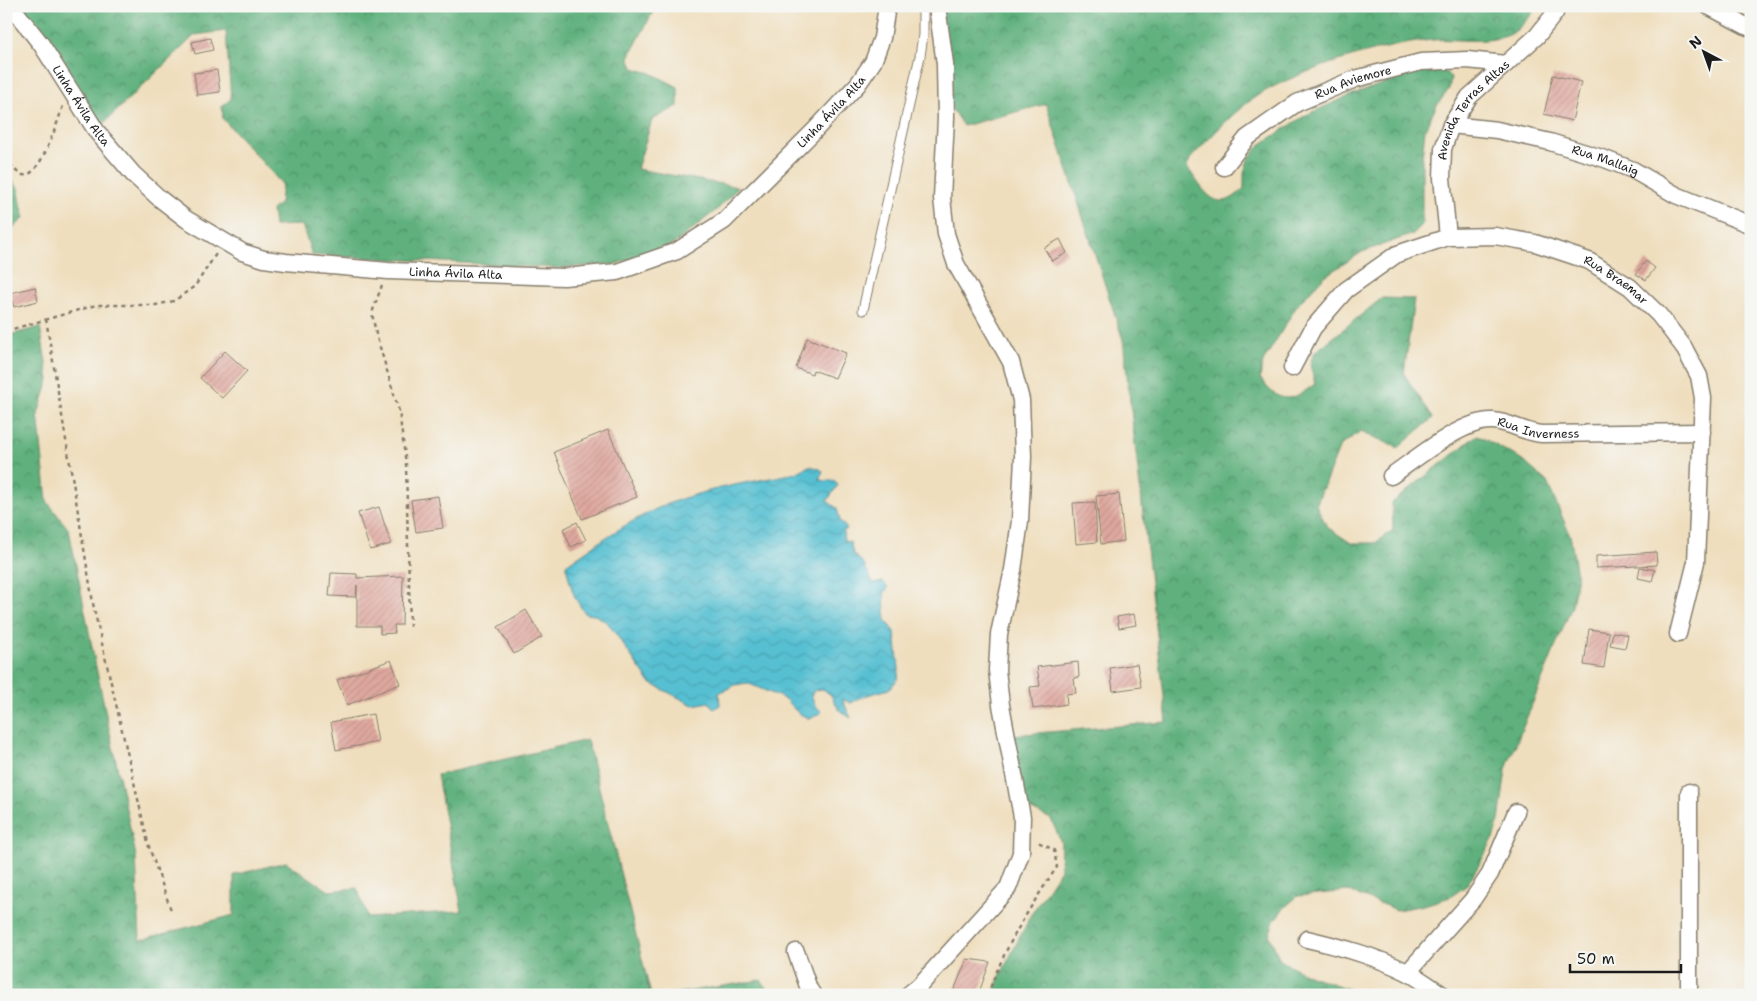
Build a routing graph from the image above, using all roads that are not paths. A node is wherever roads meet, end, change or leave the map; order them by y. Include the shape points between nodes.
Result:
1 (11, 6) edge
2 (887, 6) edge
3 (923, 6) edge
4 (937, 6) edge
5 (1557, 6) edge
6 (1708, 6) edge
7 (1748, 27) dead end
8 (1506, 64) junction
9 (1451, 125) junction
10 (1224, 167) dead end
11 (1751, 225) edge
12 (1448, 237) junction
13 (863, 310) dead end
14 (1292, 368) dead end
15 (1702, 432) junction
16 (1391, 476) dead end
17 (1678, 634) dead end
18 (1689, 792) dead end
19 (1516, 812) dead end
20 (1307, 939) dead end
21 (796, 952) dead end
22 (1408, 972) junction
23 (814, 995) edge
24 (908, 995) edge
25 (1443, 995) edge
26 (1689, 995) edge

1 - 2 street, Linha Ávila Alta via 41,44 97,132 133,174 186,219 242,252 264,259 388,271 564,277 617,272 677,251 724,221 858,84 873,62 882,38
3 - 13 lane via 920,56
4 - 24 street via 945,64 942,198 946,234 956,264 1010,362 1021,400 1020,521 999,634 997,670 1022,833 1021,853 1008,888
5 - 8 street, Avenida Terras Altas via 1537,36
6 - 7 street
8 - 9 street, Avenida Terras Altas via 1469,97
8 - 10 street, Rua Aviemore via 1467,60 1421,62 1355,79 1283,113 1247,138
9 - 11 street, Rua Mallaig via 1497,130 1605,159 1633,170 1676,195
9 - 12 street, Avenida Terras Altas via 1443,149 1442,178
12 - 14 street, Rua Braemar via 1397,254 1346,290 1313,328
12 - 15 street, Rua Braemar via 1495,236 1542,245 1589,261 1630,287 1659,314 1699,376 1704,398
15 - 16 street, Rua Inverness via 1542,434 1494,421 1476,422
15 - 17 street, Rua Braemar via 1696,562
18 - 26 street
19 - 22 street via 1490,874 1472,900
20 - 22 street via 1353,950
21 - 23 street
22 - 25 street

